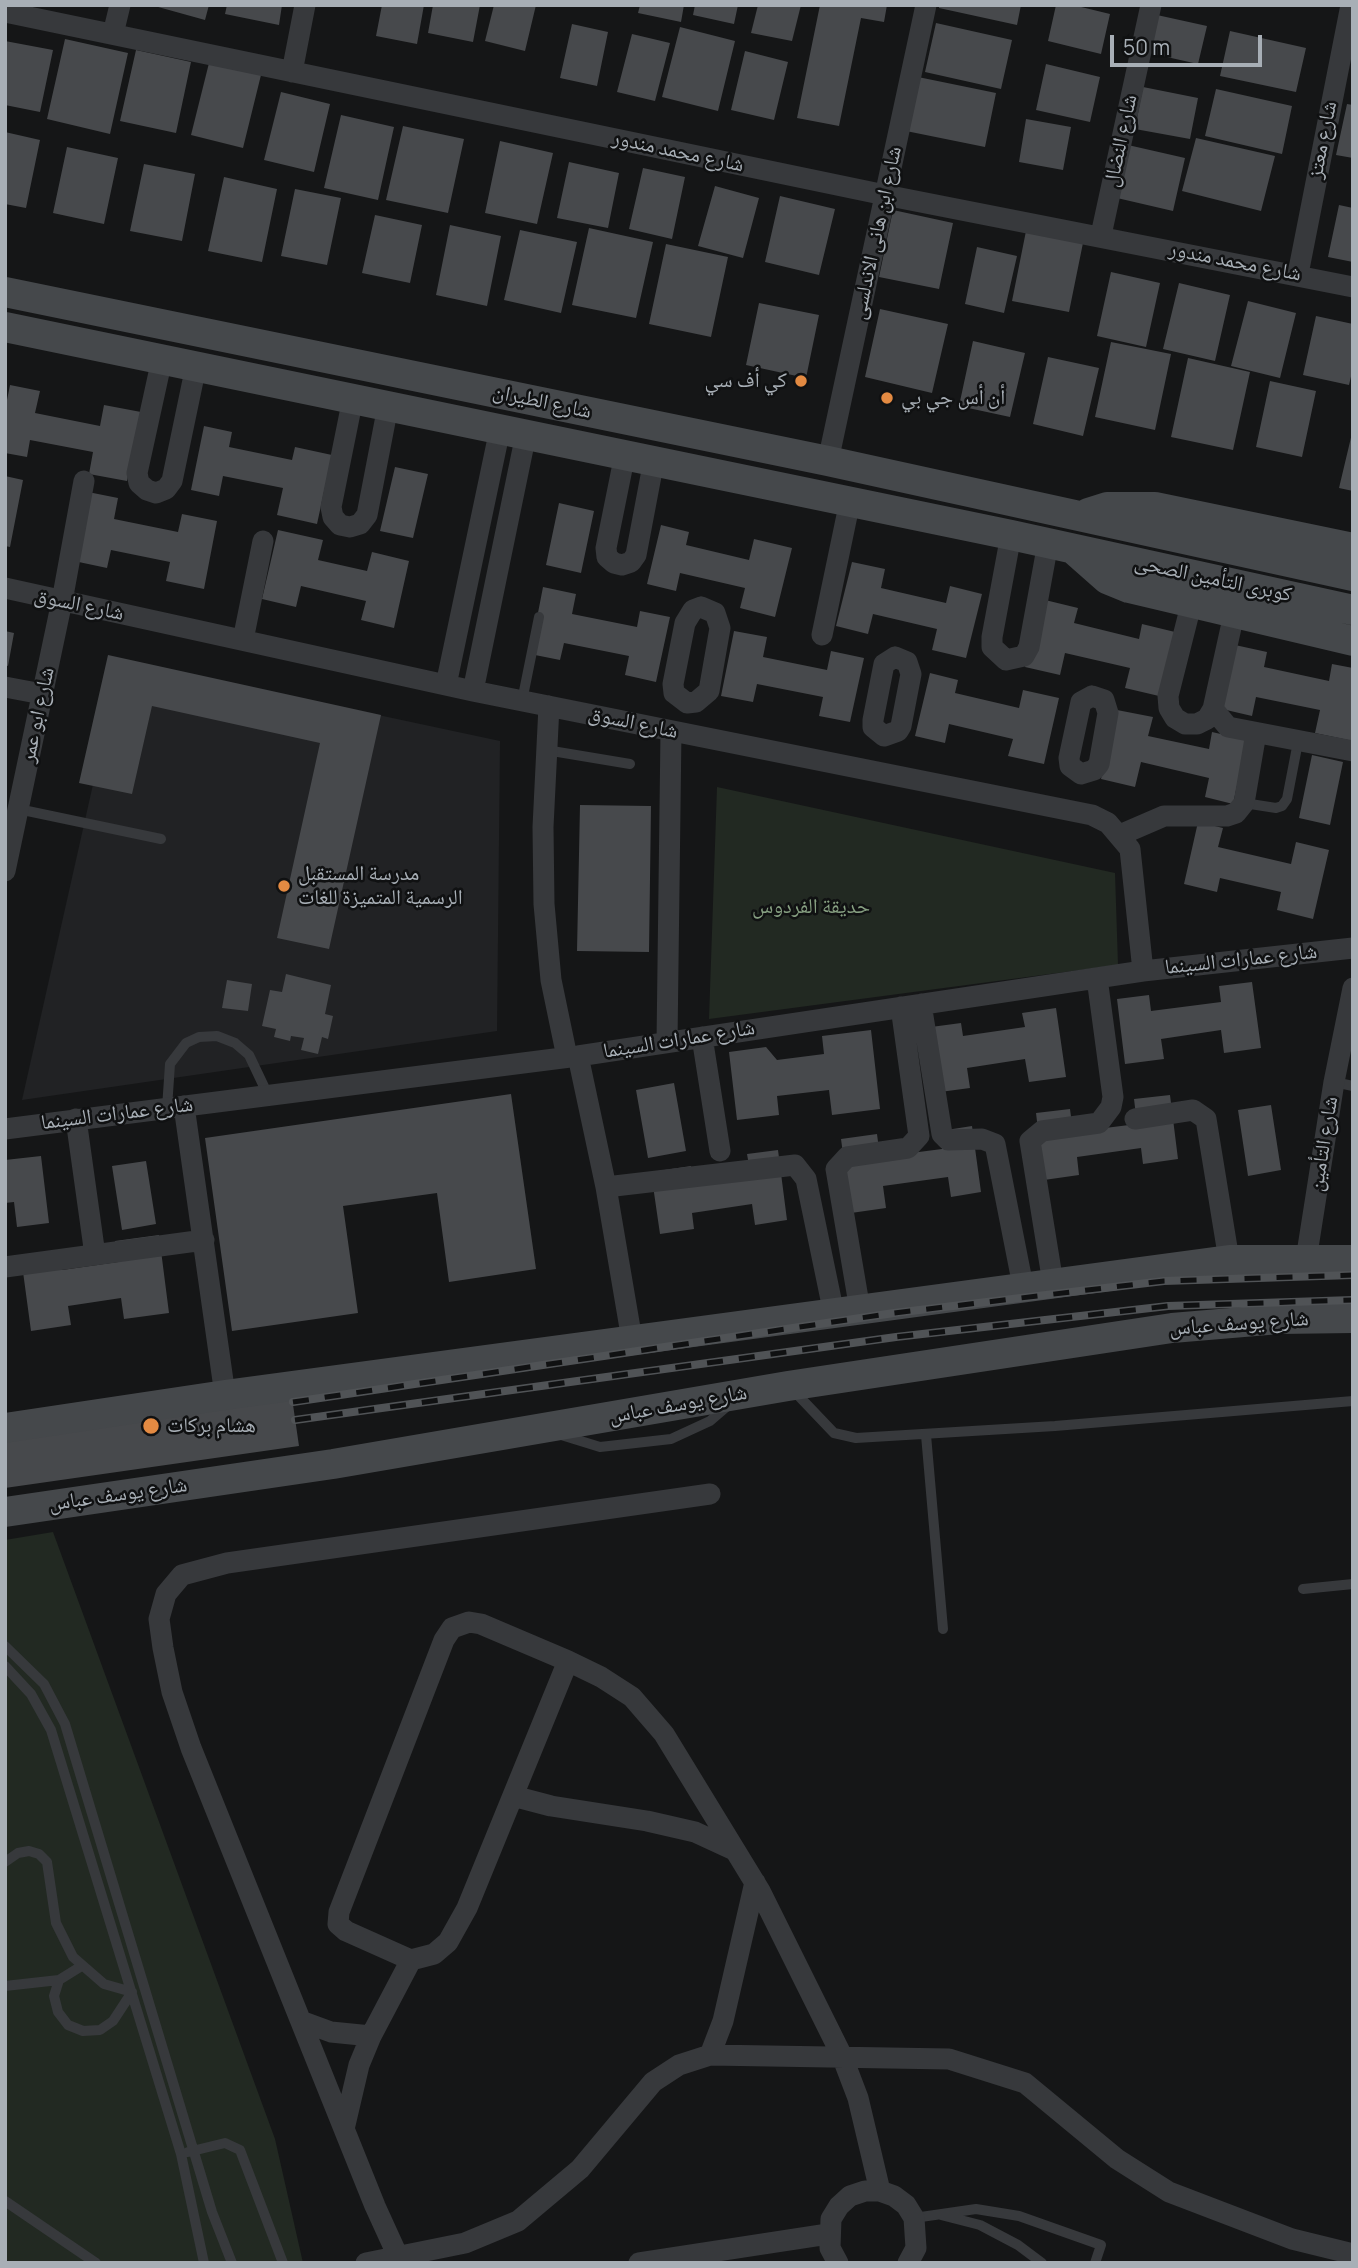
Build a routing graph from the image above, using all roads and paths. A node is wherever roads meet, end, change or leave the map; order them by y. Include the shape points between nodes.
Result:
1 (120, 5) edge
2 (305, 5) edge
3 (926, 5) edge
4 (1151, 5) edge
5 (1351, 5) edge
6 (5, 12) edge
7 (113, 34) junction
8 (292, 72) junction
9 (1344, 84) edge
10 (884, 195) junction
11 (1101, 235) junction
12 (1298, 274) junction
13 (1353, 287) edge
14 (5, 292) edge
15 (6, 330) edge
16 (162, 359) junction
17 (196, 366) junction
18 (353, 398) junction
19 (388, 405) junction
20 (513, 431) junction
21 (625, 454) junction
22 (654, 460) junction
23 (828, 461) junction
24 (83, 481) dead end
25 (850, 502) junction
26 (1078, 517) junction
27 (1011, 535) junction
28 (262, 541) dead end
29 (1060, 546) junction
30 (1353, 548) edge
31 (1353, 576) edge
32 (5, 589) edge
33 (62, 601) junction
34 (1191, 604) junction
35 (1353, 610) edge
36 (1234, 614) junction
37 (539, 617) dead end
38 (822, 635) dead end
39 (243, 640) junction
40 (1353, 641) edge
41 (446, 685) junction
42 (5, 687) edge
43 (473, 691) junction
44 (42, 694) junction
45 (522, 701) junction
46 (687, 703) dead end
47 (549, 706) junction
48 (1213, 709) junction
49 (677, 732) junction
50 (1256, 733) junction
51 (884, 736) dead end
52 (1298, 742) junction
53 (546, 750) junction
54 (1353, 751) edge
55 (631, 764) dead end
56 (878, 772) junction
57 (1081, 774) dead end
58 (1244, 803) junction
59 (18, 809) junction
60 (1075, 811) junction
61 (1120, 835) junction
62 (161, 839) dead end
63 (5, 871) edge
64 (1353, 948) edge
65 (1143, 971) junction
66 (1097, 978) junction
67 (1353, 988) edge
68 (911, 1006) junction
69 (702, 1037) junction
70 (667, 1042) junction
71 (573, 1056) junction
72 (1343, 1084) edge
73 (268, 1095) junction
74 (175, 1107) junction
75 (1135, 1118) dead end
76 (76, 1119) junction
77 (5, 1129) edge
78 (720, 1151) dead end
79 (606, 1187) junction
80 (204, 1240) junction
81 (95, 1255) junction
82 (1229, 1260) junction
83 (1306, 1260) junction
84 (1353, 1260) edge
85 (5, 1267) edge
86 (1053, 1283) junction
87 (1023, 1286) junction
88 (847, 1312) junction
89 (1353, 1318) edge
90 (632, 1340) junction
91 (788, 1386) junction
92 (225, 1395) junction
93 (1353, 1401) edge
94 (5, 1428) edge
95 (926, 1435) junction
96 (710, 1494) dead end
97 (5, 1512) edge
98 (1353, 1584) edge
99 (1303, 1590) dead end
100 (943, 1629) dead end
101 (5, 1646) edge
102 (568, 1661) junction
103 (5, 1666) edge
104 (513, 1796) junction
105 (736, 1851) junction
106 (5, 1862) edge
107 (755, 1882) junction
108 (411, 1960) junction
109 (80, 1967) junction
110 (59, 1980) junction
111 (5, 1986) edge
112 (132, 1992) junction
113 (300, 2021) junction
114 (371, 2036) junction
115 (710, 2055) junction
116 (842, 2056) junction
117 (344, 2129) junction
118 (193, 2151) junction
119 (181, 2154) junction
120 (880, 2191) junction
121 (7, 2206) edge
122 (924, 2216) junction
123 (828, 2234) junction
124 (1353, 2254) edge
125 (400, 2259) edge
126 (96, 2263) edge
127 (204, 2263) edge
128 (232, 2263) edge
129 (283, 2263) edge
130 (366, 2263) edge
131 (639, 2263) edge
132 (838, 2263) edge
133 (908, 2263) edge
134 (1042, 2263) edge
135 (1095, 2263) edge

1 - 7 street
2 - 8 street
3 - 10 street, شارع ابن هانى الاندلسى
4 - 11 street, شارع النضال
5 - 9 street, شارع معتز
6 - 7 street, شارع محمد مندور
7 - 8 street, شارع محمد مندور
8 - 10 street, شارع محمد مندور
9 - 12 street, شارع معتز
10 - 11 street, شارع محمد مندور
10 - 23 street, شارع ابن هانى الاندلسى
11 - 12 street, شارع محمد مندور
12 - 13 street, شارع محمد مندور
14 - 23 main road, شارع الطيران
15 - 16 main road, شارع الطيران
16 - 17 main road, شارع الطيران
16 - 17 street via 138,473 139,483 156,493 172,481
17 - 18 main road, شارع الطيران
18 - 19 main road, شارع الطيران
18 - 19 street via 331,507 340,525 360,524 367,515
19 - 20 main road, شارع الطيران
20 - 21 main road, شارع الطيران
20 - 41 street
20 - 43 street
21 - 22 main road, شارع الطيران
21 - 22 street via 606,548 607,557 622,565 636,555
22 - 25 main road, شارع الطيران
23 - 26 main road, شارع الطيران
24 - 33 street, شارع ابو عمر
25 - 27 main road, شارع الطيران
25 - 38 street
26 - 30 main road via 1107,507 1155,507
26 - 31 main road, كوبرى التأمين الصحى
27 - 29 main road, شارع الطيران
27 - 29 street via 992,637 992,647 1006,660 1024,656 1029,647
28 - 39 street
29 - 34 main road via 1107,579
29 - 35 main road, كوبرى التأمين الصحى
32 - 33 street, شارع السوق
33 - 39 street, شارع السوق
33 - 44 street, شارع ابو عمر
34 - 36 main road
34 - 48 street via 1169,708 1185,724 1207,719
36 - 40 main road
36 - 48 street
37 - 45 lane
39 - 41 street, شارع السوق
41 - 43 street, شارع السوق
42 - 44 street
43 - 45 street, شارع السوق
44 - 59 street, شارع ابو عمر
45 - 47 street, شارع السوق
46 - 49 street
47 - 49 street, شارع السوق
47 - 53 street
48 - 50 street via 1228,727
49 - 56 street, شارع السوق
49 - 70 street
50 - 52 street
50 - 58 street
51 - 56 street
52 - 54 street
52 - 58 lane via 1282,806
53 - 55 lane
53 - 71 street via 544,904 551,980
56 - 60 street, شارع السوق
57 - 60 street
58 - 61 street via 1227,816 1164,816
59 - 62 lane
59 - 63 street, شارع ابو عمر
60 - 61 street, شارع السوق via 1092,815
61 - 65 street via 1130,849
64 - 65 street, شارع عمارات السينما
65 - 66 street, شارع عمارات السينما
66 - 68 street, شارع عمارات السينما
66 - 86 street via 1111,1107 1099,1123 1042,1131 1030,1141
67 - 72 street, شارع التأمين
68 - 69 street, شارع عمارات السينما
68 - 87 street via 942,1134 956,1142 982,1139 996,1144
68 - 88 street via 919,1136 908,1148 847,1157 836,1169
69 - 70 street, شارع عمارات السينما
69 - 78 street
70 - 71 street, شارع عمارات السينما
71 - 73 street, شارع عمارات السينما
71 - 79 street
72 - 83 street, شارع التأمين
73 - 74 street, شارع عمارات السينما
73 - 74 lane via 249,1055 226,1039 200,1037 187,1043 170,1064
74 - 76 street, شارع عمارات السينما
74 - 80 street
75 - 82 street via 1193,1110 1206,1119
76 - 77 street, شارع عمارات السينما
76 - 81 street
79 - 88 street via 795,1165 806,1179
79 - 90 street
80 - 81 street
80 - 92 street
81 - 85 street
82 - 83 main road
82 - 86 main road
83 - 84 main road
86 - 87 main road
87 - 88 main road
88 - 90 main road
89 - 91 main road, شارع يوسف عباس via 1171,1328
90 - 92 main road
91 - 95 lane via 841,1437
91 - 97 main road, شارع يوسف عباس via 333,1464
92 - 94 main road
93 - 95 lane
95 - 100 lane
96 - 113 street via 227,1563 182,1575 173,1583 159,1619 172,1692
98 - 99 lane
101 - 118 lane via 44,1684 65,1724
102 - 104 street
102 - 105 street via 601,1677 648,1711
102 - 108 street via 469,1622 452,1628 444,1640 339,1912 338,1924 346,1931
103 - 112 lane via 32,1694 51,1730
104 - 105 street via 679,1828
104 - 108 street via 458,1929 434,1954
105 - 107 street
106 - 109 lane via 29,1851 47,1862 56,1923
107 - 115 street via 723,2021
107 - 116 street
108 - 114 street
109 - 110 lane
109 - 112 lane via 104,1984
110 - 111 lane
110 - 112 lane via 54,1996 58,2012 68,2025 83,2031 100,2030 113,2021
112 - 119 lane
113 - 114 street via 331,2032
113 - 117 street
114 - 117 street
115 - 116 street
115 - 125 street via 679,2065 653,2082 580,2168 518,2221 465,2243
116 - 120 street via 858,2098
116 - 124 street via 949,2059 1025,2083 1118,2160 1169,2192 1292,2239
117 - 125 street
118 - 119 lane
118 - 128 lane
118 - 129 lane via 225,2143 240,2150
119 - 127 lane
120 - 122 street
120 - 123 street via 850,2196 831,2219
121 - 126 lane
122 - 133 street
122 - 134 lane via 980,2225
122 - 135 lane via 976,2209 1050,2225 1101,2245
123 - 131 street
123 - 132 street
125 - 130 street

